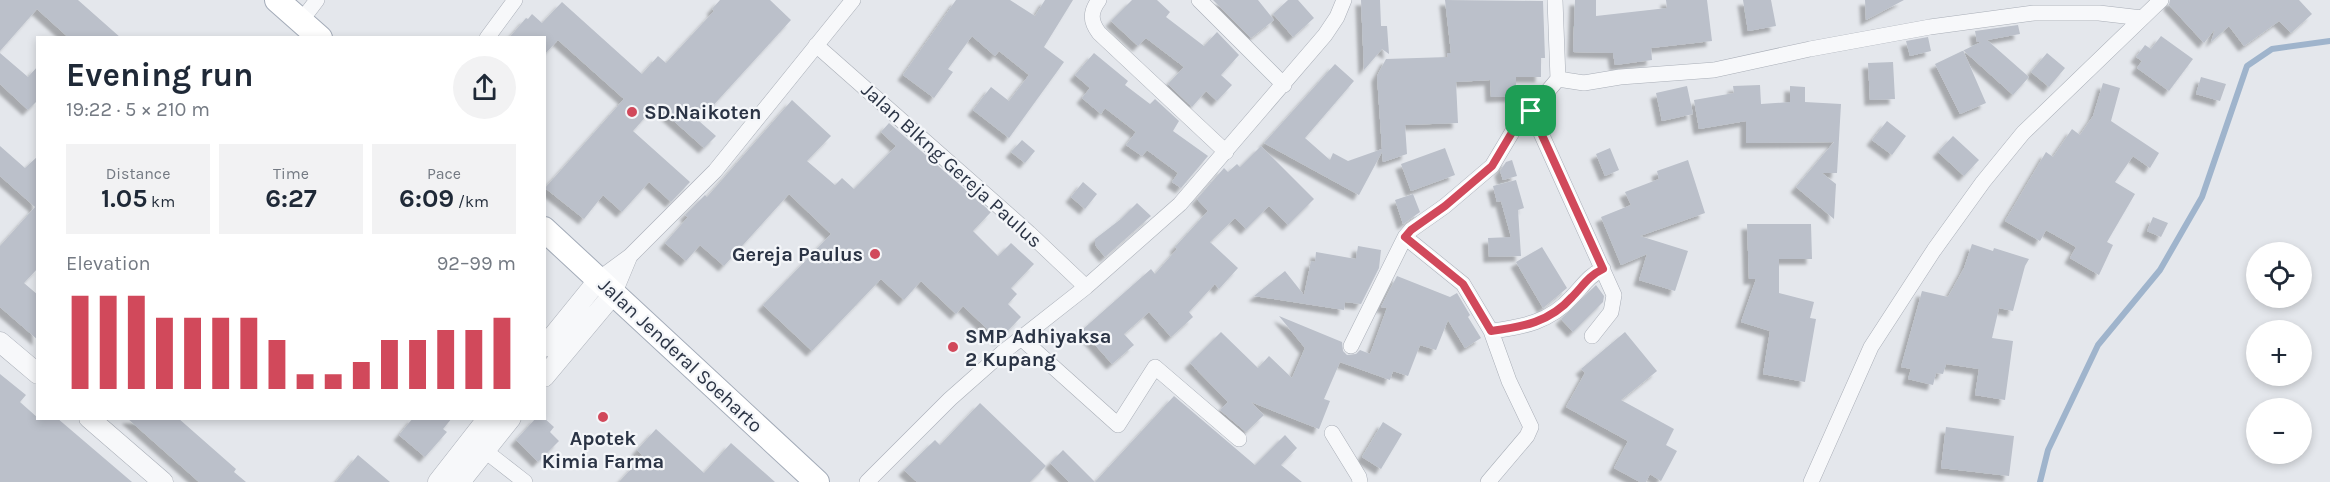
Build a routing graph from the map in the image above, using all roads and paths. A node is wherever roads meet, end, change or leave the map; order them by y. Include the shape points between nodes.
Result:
1 (277, 0) edge
2 (317, 0) edge
3 (515, 0) edge
4 (853, 0) edge
5 (1099, 0) edge
6 (1199, 0) edge
7 (1344, 0) edge
8 (1555, 0) edge
9 (2161, 0) edge
10 (2089, 6) edge
11 (2142, 18) junction
12 (301, 21) junction
13 (318, 36) edge
14 (488, 36) edge
15 (816, 45) junction
16 (1558, 79) junction
17 (1284, 85) junction
18 (1531, 111) junction
19 (1226, 152) junction
20 (546, 231) edge
21 (1405, 237) junction
22 (1603, 269) junction
23 (607, 285) junction
24 (1086, 287) junction
25 (1491, 331) junction
26 (1592, 336) dead end
27 (1021, 338) junction
28 (0, 342) edge
29 (546, 345) edge
30 (1351, 346) dead end
31 (36, 372) edge
32 (546, 374) edge
33 (91, 420) edge
34 (486, 420) edge
35 (509, 420) edge
36 (1332, 433) dead end
37 (1239, 439) dead end
38 (484, 450) junction
39 (164, 482) edge
40 (438, 482) edge
41 (460, 482) edge
42 (525, 482) edge
43 (817, 482) edge
44 (867, 482) edge
45 (1360, 482) edge
46 (1488, 482) edge
47 (1811, 482) edge

1 - 12 main road
2 - 12 street
3 - 14 street
4 - 15 street
5 - 19 street via 1091,17 1099,33
6 - 17 street
7 - 17 street via 1324,35
8 - 16 street
9 - 11 street
10 - 11 street
10 - 16 street via 1976,20 1714,70 1584,83
11 - 47 street via 2023,133 1934,250 1871,347
12 - 13 main road
15 - 23 street via 715,171 630,256
15 - 24 street, Jalan Blkng Gereja Paulus
16 - 18 street
17 - 19 street
18 - 21 street via 1520,119 1492,166
18 - 22 street
19 - 24 street via 1180,204
20 - 23 main road, Jalan Jenderal Soeharto
21 - 25 street via 1463,284
21 - 30 street
22 - 25 street via 1592,274 1572,298 1546,319 1521,328
22 - 26 street via 1614,295 1611,312
23 - 29 street
23 - 32 street
23 - 43 main road, Jalan Jenderal Soeharto
24 - 27 street
25 - 46 street via 1530,428
27 - 37 street via 1118,424 1155,367
27 - 44 street via 950,399
28 - 31 street
33 - 39 street
34 - 40 street
35 - 38 street
36 - 45 street
38 - 41 street
38 - 42 street

